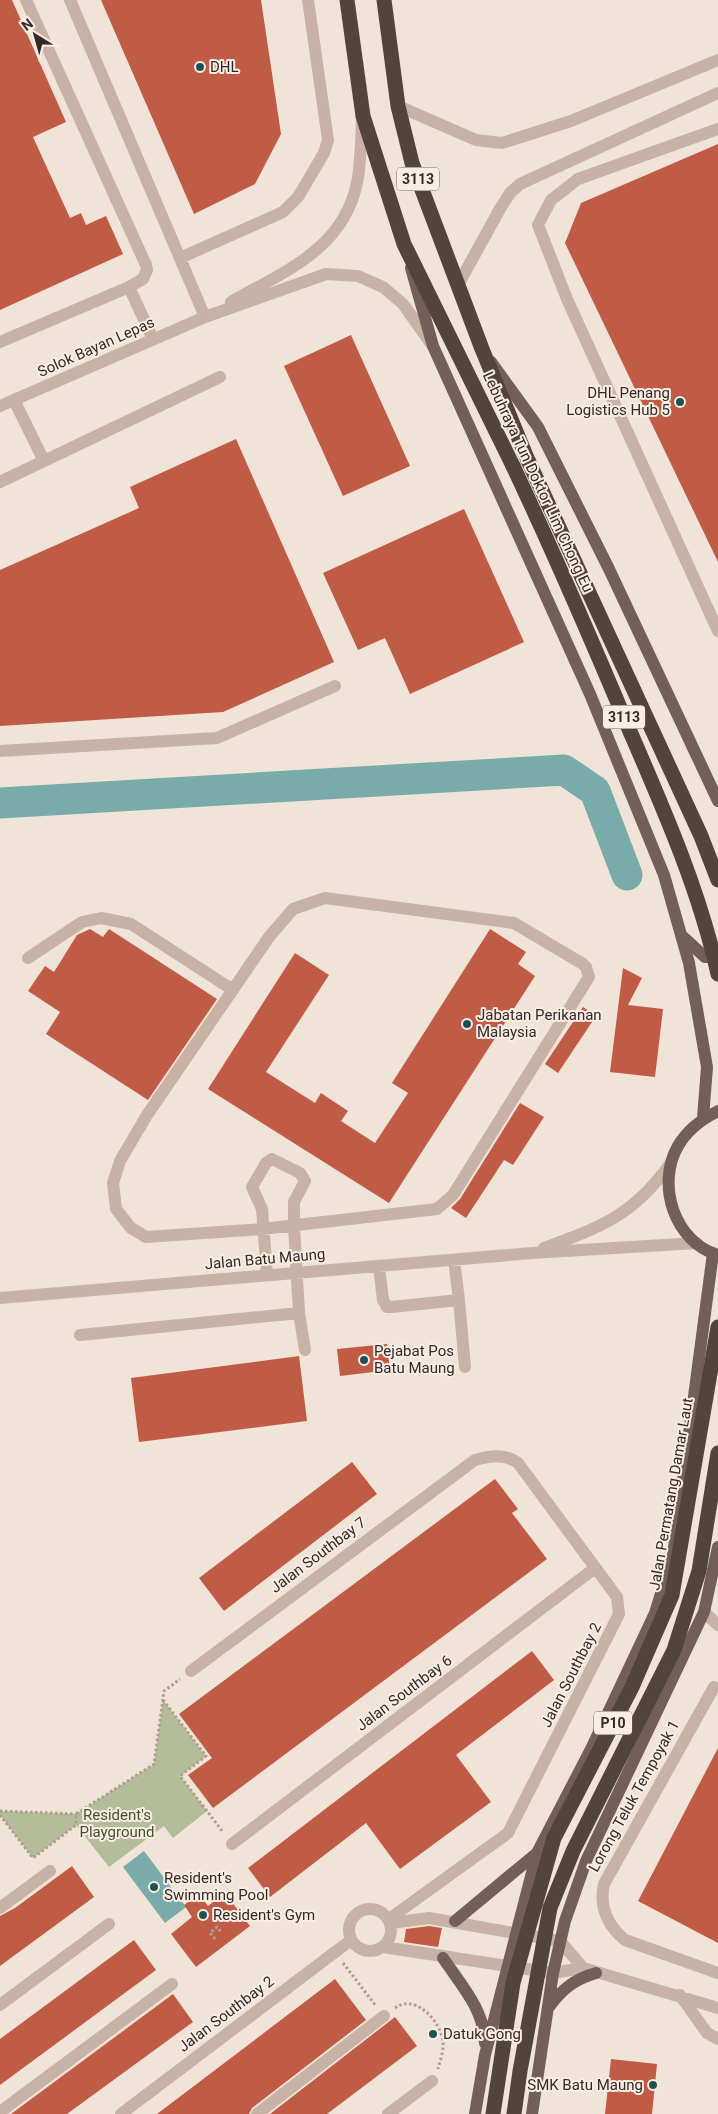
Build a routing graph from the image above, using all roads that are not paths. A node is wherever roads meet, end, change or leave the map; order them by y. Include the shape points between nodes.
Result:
1 (26, 0) edge
2 (70, 0) edge
3 (308, 0) edge
4 (348, 0) edge
5 (384, 0) edge
6 (718, 60) edge
7 (718, 93) edge
8 (398, 106) junction
9 (363, 116) junction
10 (718, 129) edge
11 (404, 244) junction
12 (180, 258) junction
13 (458, 285) junction
14 (129, 287) junction
15 (205, 317) junction
16 (153, 340) junction
17 (0, 342) edge
18 (433, 346) junction
19 (482, 349) junction
20 (220, 378) dead end
21 (14, 400) junction
22 (0, 406) edge
23 (44, 461) junction
24 (0, 482) edge
25 (718, 631) edge
26 (335, 686) dead end
27 (0, 751) edge
28 (718, 801) edge
29 (718, 880) edge
30 (680, 934) junction
31 (718, 957) edge
32 (28, 958) dead end
33 (718, 974) edge
34 (232, 990) junction
35 (718, 1111) edge
36 (704, 1118) junction
37 (670, 1164) junction
38 (294, 1226) junction
39 (262, 1229) junction
40 (697, 1243) junction
41 (532, 1253) junction
42 (715, 1254) edge
43 (454, 1260) junction
44 (379, 1267) junction
45 (297, 1272) junction
46 (267, 1275) junction
47 (0, 1298) edge
48 (458, 1300) junction
49 (299, 1312) junction
50 (718, 1327) edge
51 (80, 1335) dead end
52 (306, 1350) dead end
53 (465, 1367) dead end
54 (718, 1453) edge
55 (466, 1466) joint
56 (718, 1547) edge
57 (595, 1568) junction
58 (704, 1612) junction
59 (718, 1625) edge
60 (191, 1671) road end
61 (714, 1687) dead end
62 (232, 1844) road end
63 (537, 1853) junction
64 (50, 1871) dead end
65 (0, 1908) edge
66 (390, 1921) junction
67 (455, 1921) junction
68 (109, 1924) dead end
69 (517, 1932) junction
70 (351, 1940) junction
71 (560, 1941) junction
72 (383, 1948) junction
73 (443, 1958) junction
74 (509, 1966) junction
75 (584, 1968) junction
76 (553, 1973) junction
77 (596, 1973) junction
78 (718, 1973) edge
79 (172, 1984) dead end
80 (680, 1995) junction
81 (0, 2006) edge
82 (718, 2008) edge
83 (547, 2010) junction
84 (384, 2016) road end
85 (718, 2039) edge
86 (485, 2055) junction
87 (432, 2081) road end
88 (0, 2112) edge
89 (121, 2114) edge
90 (257, 2114) edge
91 (388, 2114) edge
92 (475, 2114) edge
93 (493, 2114) edge
94 (514, 2114) edge
95 (532, 2114) edge

1 - 14 street via 146,265 144,279
2 - 12 street
3 - 12 street via 328,140 324,153 298,197 283,212
4 - 9 highway, Lebuhraya Tun Doktor Lim Chong Eu / 3113
5 - 8 highway, Lebuhraya Tun Doktor Lim Chong Eu / 3113
6 - 8 street via 571,120 502,144 476,140
7 - 13 street via 520,184 510,193
8 - 13 highway, Lebuhraya Tun Doktor Lim Chong Eu / 3113 via 412,164
9 - 11 highway, Lebuhraya Tun Doktor Lim Chong Eu / 3113
9 - 15 street, Solok Bayan Lepas via 357,183 350,206 337,228 315,253
10 - 25 street via 578,180 550,200 538,225 567,299
11 - 18 main road
11 - 33 highway, Lebuhraya Tun Doktor Lim Chong Eu / 3113, bridge via 561,569 679,847 708,932
12 - 15 street
13 - 19 highway, Lebuhraya Tun Doktor Lim Chong Eu / 3113
14 - 16 street
14 - 17 street
15 - 16 street, Solok Bayan Lepas
15 - 18 street, Solok Bayan Lepas via 326,274 358,276 384,287 403,304
16 - 21 street, Solok Bayan Lepas
18 - 30 main road via 590,694 664,875
19 - 28 main road via 538,427
19 - 29 highway, Lebuhraya Tun Doktor Lim Chong Eu / 3113 via 527,458 701,836
20 - 23 street
21 - 22 street, Solok Bayan Lepas
21 - 23 street
23 - 24 street
26 - 27 street via 217,738
30 - 31 main road via 705,957
30 - 36 main road via 689,963 707,1067
32 - 34 street via 82,922 101,918 130,924
34 - 38 street via 269,936 293,910 325,898 514,923 583,964 588,972 587,982 446,1203 427,1212
34 - 39 street via 147,1115 120,1161 113,1183 114,1197 122,1218 146,1237
35 - 36 main road
36 - 37 main road via 683,1138
37 - 40 main road via 671,1206 681,1227
37 - 41 street, Jalan Batu Maung via 653,1188 624,1213 595,1229
38 - 39 street
38 - 39 street via 294,1202 304,1177 272,1159 266,1163 252,1187 262,1209
38 - 45 street
39 - 46 street
40 - 41 street, Jalan Batu Maung
40 - 42 main road
41 - 43 street, Jalan Batu Maung
42 - 63 main road via 673,1555 654,1613
43 - 44 street, Jalan Batu Maung
43 - 48 street
44 - 45 street, Jalan Batu Maung
44 - 48 street via 383,1300 387,1307
45 - 46 street, Jalan Batu Maung
45 - 49 street
46 - 47 street, Jalan Batu Maung
48 - 53 street
49 - 51 street
49 - 52 street
50 - 93 highway, Jalan Permatang Damar Laut / P10, bridge via 672,1595 632,1687 554,1838 514,1983
54 - 94 highway, P10, bridge via 699,1571 674,1650 573,1851 550,1908
55 - 57 street, Jalan Southbay 2 via 485,1457 511,1458 518,1463
55 - 60 street, Jalan Southbay 7
56 - 58 main road
57 - 62 street, Jalan Southbay 6
57 - 66 street, Jalan Southbay 2 via 617,1597 619,1614 508,1833
58 - 59 street
58 - 71 main road via 586,1861
61 - 78 street, Lorong Teluk Tempoyak 1 via 604,1884 601,1898 608,1921 625,1940
63 - 67 main road
63 - 69 main road
64 - 65 street
66 - 67 street via 429,1918
66 - 70 street via 385,1914 374,1909 357,1913 348,1928
66 - 72 street via 391,1936
67 - 69 street
68 - 81 street
69 - 71 street
69 - 74 main road
70 - 72 street via 356,1946 369,1951
70 - 89 street, Jalan Southbay 2
71 - 75 street
71 - 76 main road
72 - 73 street
73 - 74 street
73 - 86 main road via 474,2003 485,2026
74 - 76 street
74 - 86 main road
75 - 76 street
75 - 77 street
76 - 83 main road
77 - 80 street
77 - 83 main road via 567,1986
79 - 88 street
80 - 82 street
80 - 85 street via 707,2033
83 - 95 main road
84 - 90 street
86 - 92 main road
87 - 91 street

